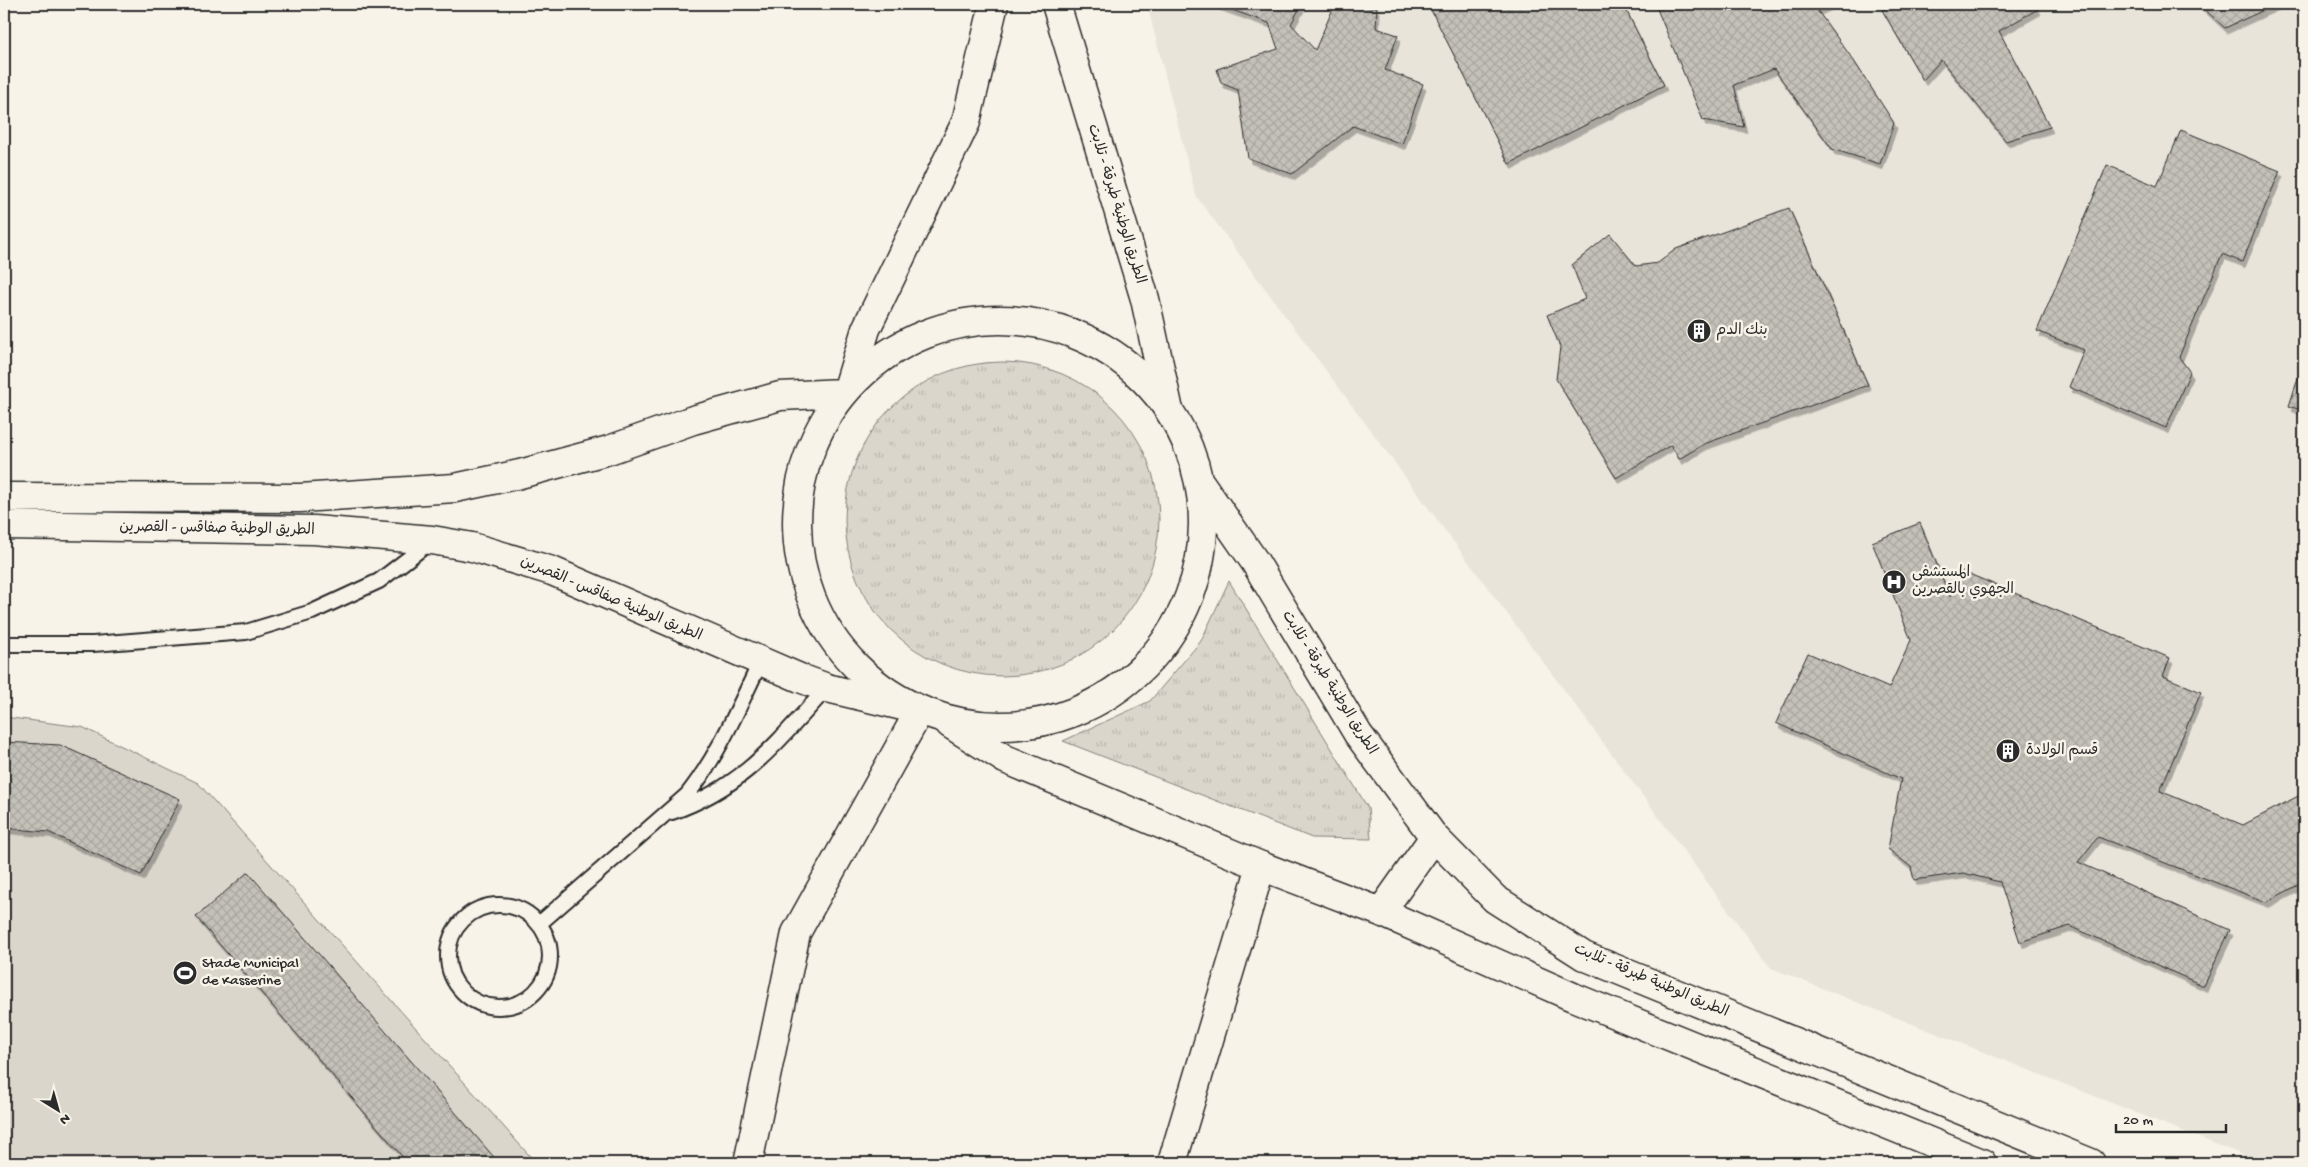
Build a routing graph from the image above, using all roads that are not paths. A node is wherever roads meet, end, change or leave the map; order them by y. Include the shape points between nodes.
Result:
1 (994, 4) edge
2 (1056, 4) edge
3 (846, 389) junction
4 (1168, 406) junction
5 (1201, 484) junction
6 (4, 497) edge
7 (4, 525) edge
8 (432, 540) junction
9 (4, 644) edge
10 (760, 662) junction
11 (827, 688) junction
12 (924, 713) junction
13 (666, 814) junction
14 (1434, 837) junction
15 (1261, 866) junction
16 (1381, 912) junction
17 (540, 924) junction
18 (748, 1163) edge
19 (1172, 1163) edge
20 (1982, 1163) edge
21 (2091, 1163) edge

1 - 3 main road via 966,122 866,329
2 - 4 main road, الطريق الوطنية طبرقة - تلابت via 1144,298
3 - 4 main road via 897,347 953,324 1014,319 1074,332 1126,362
3 - 6 main road, الطريق الوطنية صفاقس - القصرين via 780,396 693,420 591,454 455,488 300,498
3 - 12 main road via 810,446 796,505 802,563 824,620 861,669
4 - 5 main road via 1189,444
5 - 12 main road via 1202,553 1181,619 1138,673 1080,711 1013,727
5 - 14 main road, الطريق الوطنية طبرقة - تلابت via 1255,562 1358,734
7 - 8 main road, الطريق الوطنية صفاقس - القصرين via 314,530
8 - 9 lane via 379,581 312,612 246,632 94,644
8 - 10 main road, الطريق الوطنية صفاقس - القصرين via 513,558 552,571
10 - 11 main road, الطريق الوطنية صفاقس - القصرين
10 - 13 lane via 719,748 687,795
11 - 12 main road, الطريق الوطنية صفاقس - القصرين
11 - 13 lane via 745,774 698,803
12 - 15 main road via 1005,759
12 - 18 main road via 796,933
13 - 17 lane
14 - 16 main road
14 - 21 main road, الطريق الوطنية طبرقة - تلابت via 1495,899 1584,956
15 - 16 main road
15 - 19 main road
16 - 20 main road via 1573,998
17 - 17 lane via 514,906 497,904 468,915 456,928 449,945 448,962 453,979 464,993 479,1003 497,1007 514,1004 530,996 541,985 548,970 550,954

